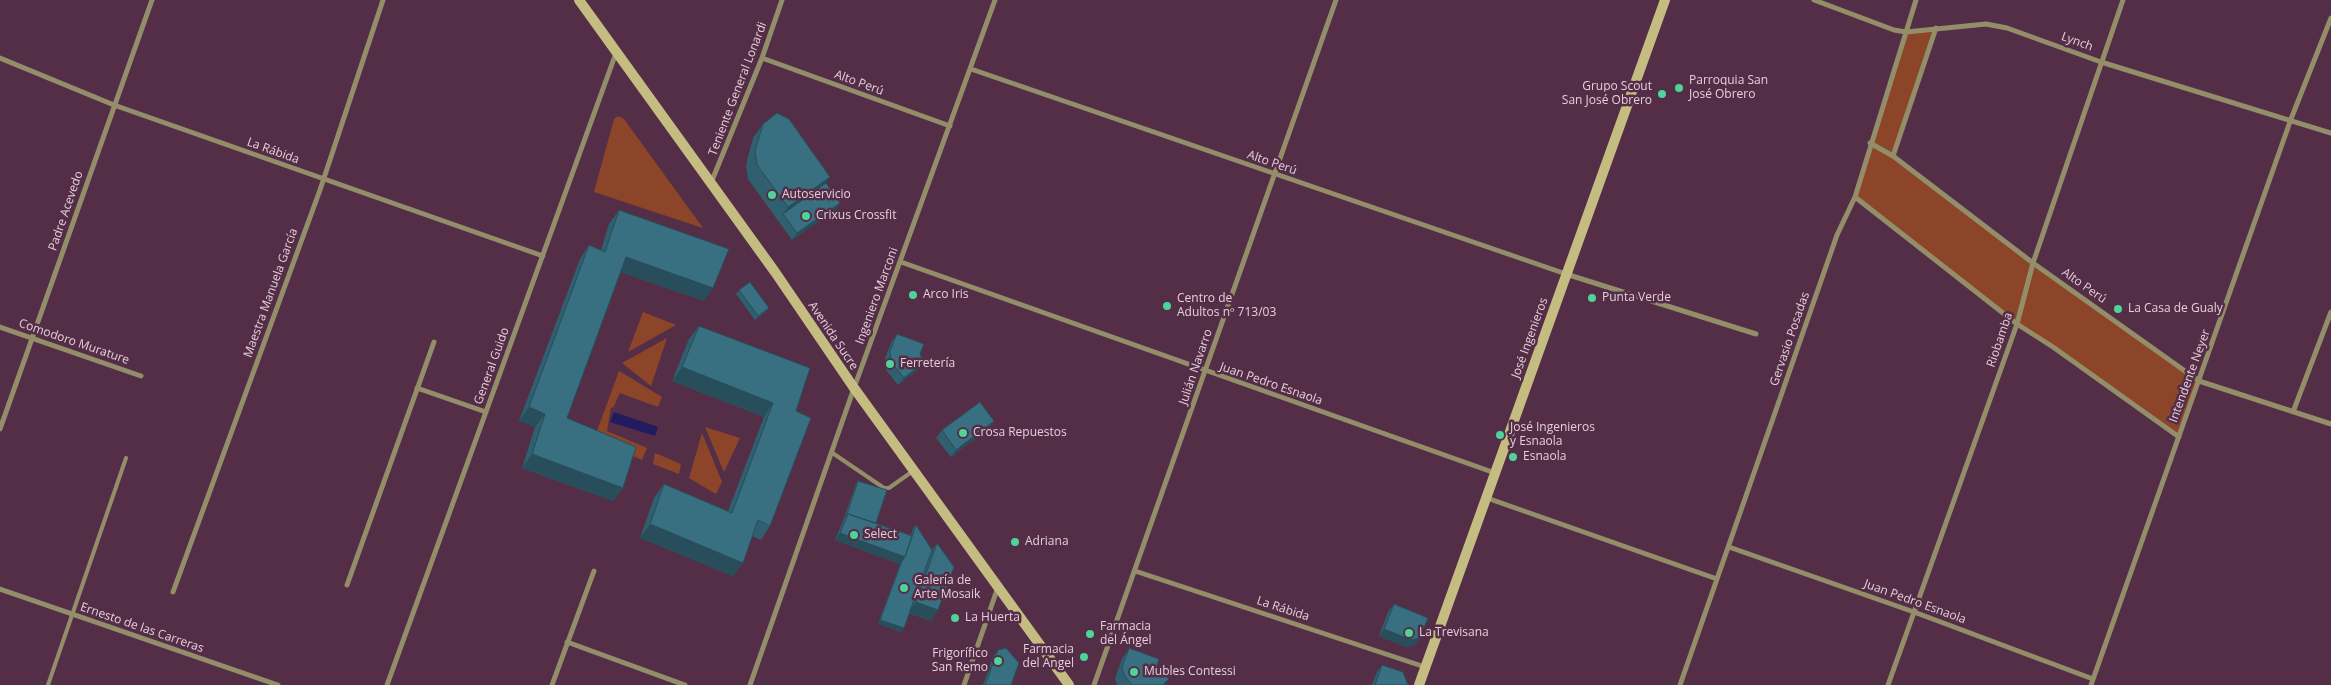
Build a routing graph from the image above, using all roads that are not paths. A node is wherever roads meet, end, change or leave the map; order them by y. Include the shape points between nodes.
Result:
1 (152, 0) edge
2 (384, 0) edge
3 (782, 0) edge
4 (995, 0) edge
5 (1336, 0) edge
6 (1665, 0) edge
7 (1814, 0) edge
8 (1916, 0) edge
9 (2123, 0) edge
10 (581, 1) edge
11 (2331, 18) edge
12 (1936, 28) junction
13 (1906, 32) junction
14 (616, 53) junction
15 (0, 58) edge
16 (762, 58) junction
17 (2101, 62) junction
18 (971, 69) junction
19 (114, 105) junction
20 (2291, 119) junction
21 (950, 126) junction
22 (2331, 132) edge
23 (1870, 143) junction
24 (1893, 156) junction
25 (1275, 175) junction
26 (323, 180) junction
27 (711, 184) junction
28 (1855, 198) junction
29 (543, 256) junction
30 (901, 262) junction
31 (2033, 263) junction
32 (1566, 274) junction
33 (2331, 312) edge
34 (2017, 324) junction
35 (0, 327) edge
36 (1756, 334) dead end
37 (32, 338) junction
38 (434, 342) dead end
39 (1205, 372) junction
40 (141, 376) dead end
41 (2199, 382) junction
42 (417, 388) junction
43 (854, 388) junction
44 (486, 412) junction
45 (2293, 412) junction
46 (2331, 424) edge
47 (0, 429) edge
48 (2179, 437) junction
49 (831, 452) junction
50 (126, 458) dead end
51 (913, 471) junction
52 (1495, 474) junction
53 (1486, 498) junction
54 (1729, 547) junction
55 (594, 571) dead end
56 (1135, 571) junction
57 (1717, 579) junction
58 (347, 585) dead end
59 (998, 587) junction
60 (0, 589) edge
61 (173, 592) dead end
62 (1914, 612) junction
63 (73, 614) junction
64 (567, 642) junction
65 (1426, 667) junction
66 (2092, 682) edge
67 (48, 685) edge
68 (278, 685) edge
69 (387, 685) edge
70 (552, 685) edge
71 (685, 685) edge
72 (750, 685) edge
73 (964, 685) edge
74 (1069, 685) edge
75 (1094, 685) edge
76 (1419, 685) edge
77 (1680, 685) edge
78 (1888, 685) edge

1 - 19 street, Padre Acevedo
2 - 26 street, Maestra Manuela García
3 - 16 street, Teniente General Lonardi
4 - 18 street, Ingeniero Marconi
5 - 25 street, Julián Navarro
6 - 32 main road, José Ingenieros
7 - 13 street, Lynch
8 - 13 street, Gervasio Posadas
9 - 17 street, Riobamba
10 - 14 main road, Avenida Sucre
11 - 20 street, Intendente Neyer
12 - 13 street, Lynch
12 - 17 street, Lynch via 1986,24 2007,28
12 - 24 street
13 - 23 street, Gervasio Posadas
14 - 27 main road, Avenida Sucre
14 - 29 street, General Guido
15 - 19 street, La Rábida
16 - 21 street, Alto Perú
16 - 27 street, Teniente General Lonardi
17 - 20 street, Lynch
17 - 31 street, Riobamba
18 - 21 street, Ingeniero Marconi
18 - 25 street, Alto Perú
19 - 26 street, La Rábida
19 - 37 street, Padre Acevedo
20 - 22 street, Lynch
20 - 41 street, Intendente Neyer
21 - 30 street, Ingeniero Marconi
23 - 24 street, Alto Perú
23 - 28 street, Gervasio Posadas
24 - 31 street, Alto Perú
25 - 32 street, Alto Perú
25 - 39 street, Julián Navarro
26 - 29 street, La Rábida
26 - 61 street, Maestra Manuela García
27 - 43 main road, Avenida Sucre
28 - 34 street
28 - 54 street, Gervasio Posadas via 1837,236
29 - 44 street, General Guido
30 - 39 street, Juan Pedro Esnaola
30 - 43 street, Ingeniero Marconi
31 - 34 street, Riobamba
31 - 41 street, Alto Perú
32 - 36 street, Alto Perú
32 - 52 main road, José Ingenieros
33 - 45 street
34 - 48 street
34 - 62 street, Riobamba
35 - 37 street, Comodoro Murature
37 - 40 street, Comodoro Murature
37 - 47 street, Padre Acevedo
38 - 42 street
39 - 52 street, Juan Pedro Esnaola
39 - 56 street, Julián Navarro
41 - 45 street, Alto Perú
41 - 48 street, Intendente Neyer
42 - 44 street
42 - 58 street
43 - 49 street, Ingeniero Marconi
43 - 51 main road, Avenida Sucre
44 - 69 street, General Guido
45 - 46 street, Alto Perú
48 - 66 street, Intendente Neyer
49 - 51 lane via 884,488 889,488
49 - 72 street, Ingeniero Marconi
50 - 63 lane
51 - 59 main road, Avenida Sucre
52 - 53 main road, José Ingenieros
53 - 57 street
53 - 65 main road, José Ingenieros
54 - 57 street, Gervasio Posadas
54 - 62 street, Juan Pedro Esnaola
55 - 64 street
56 - 65 street, La Rábida
56 - 75 street, Julián Navarro
57 - 77 street, Gervasio Posadas
59 - 73 street
59 - 74 main road, Avenida Sucre
60 - 63 street, Ernesto de las Carreras
62 - 66 street, Juan Pedro Esnaola
62 - 78 street, Riobamba
63 - 67 lane
63 - 68 street, Ernesto de las Carreras
64 - 70 street
64 - 71 street
65 - 76 main road, José Ingenieros

